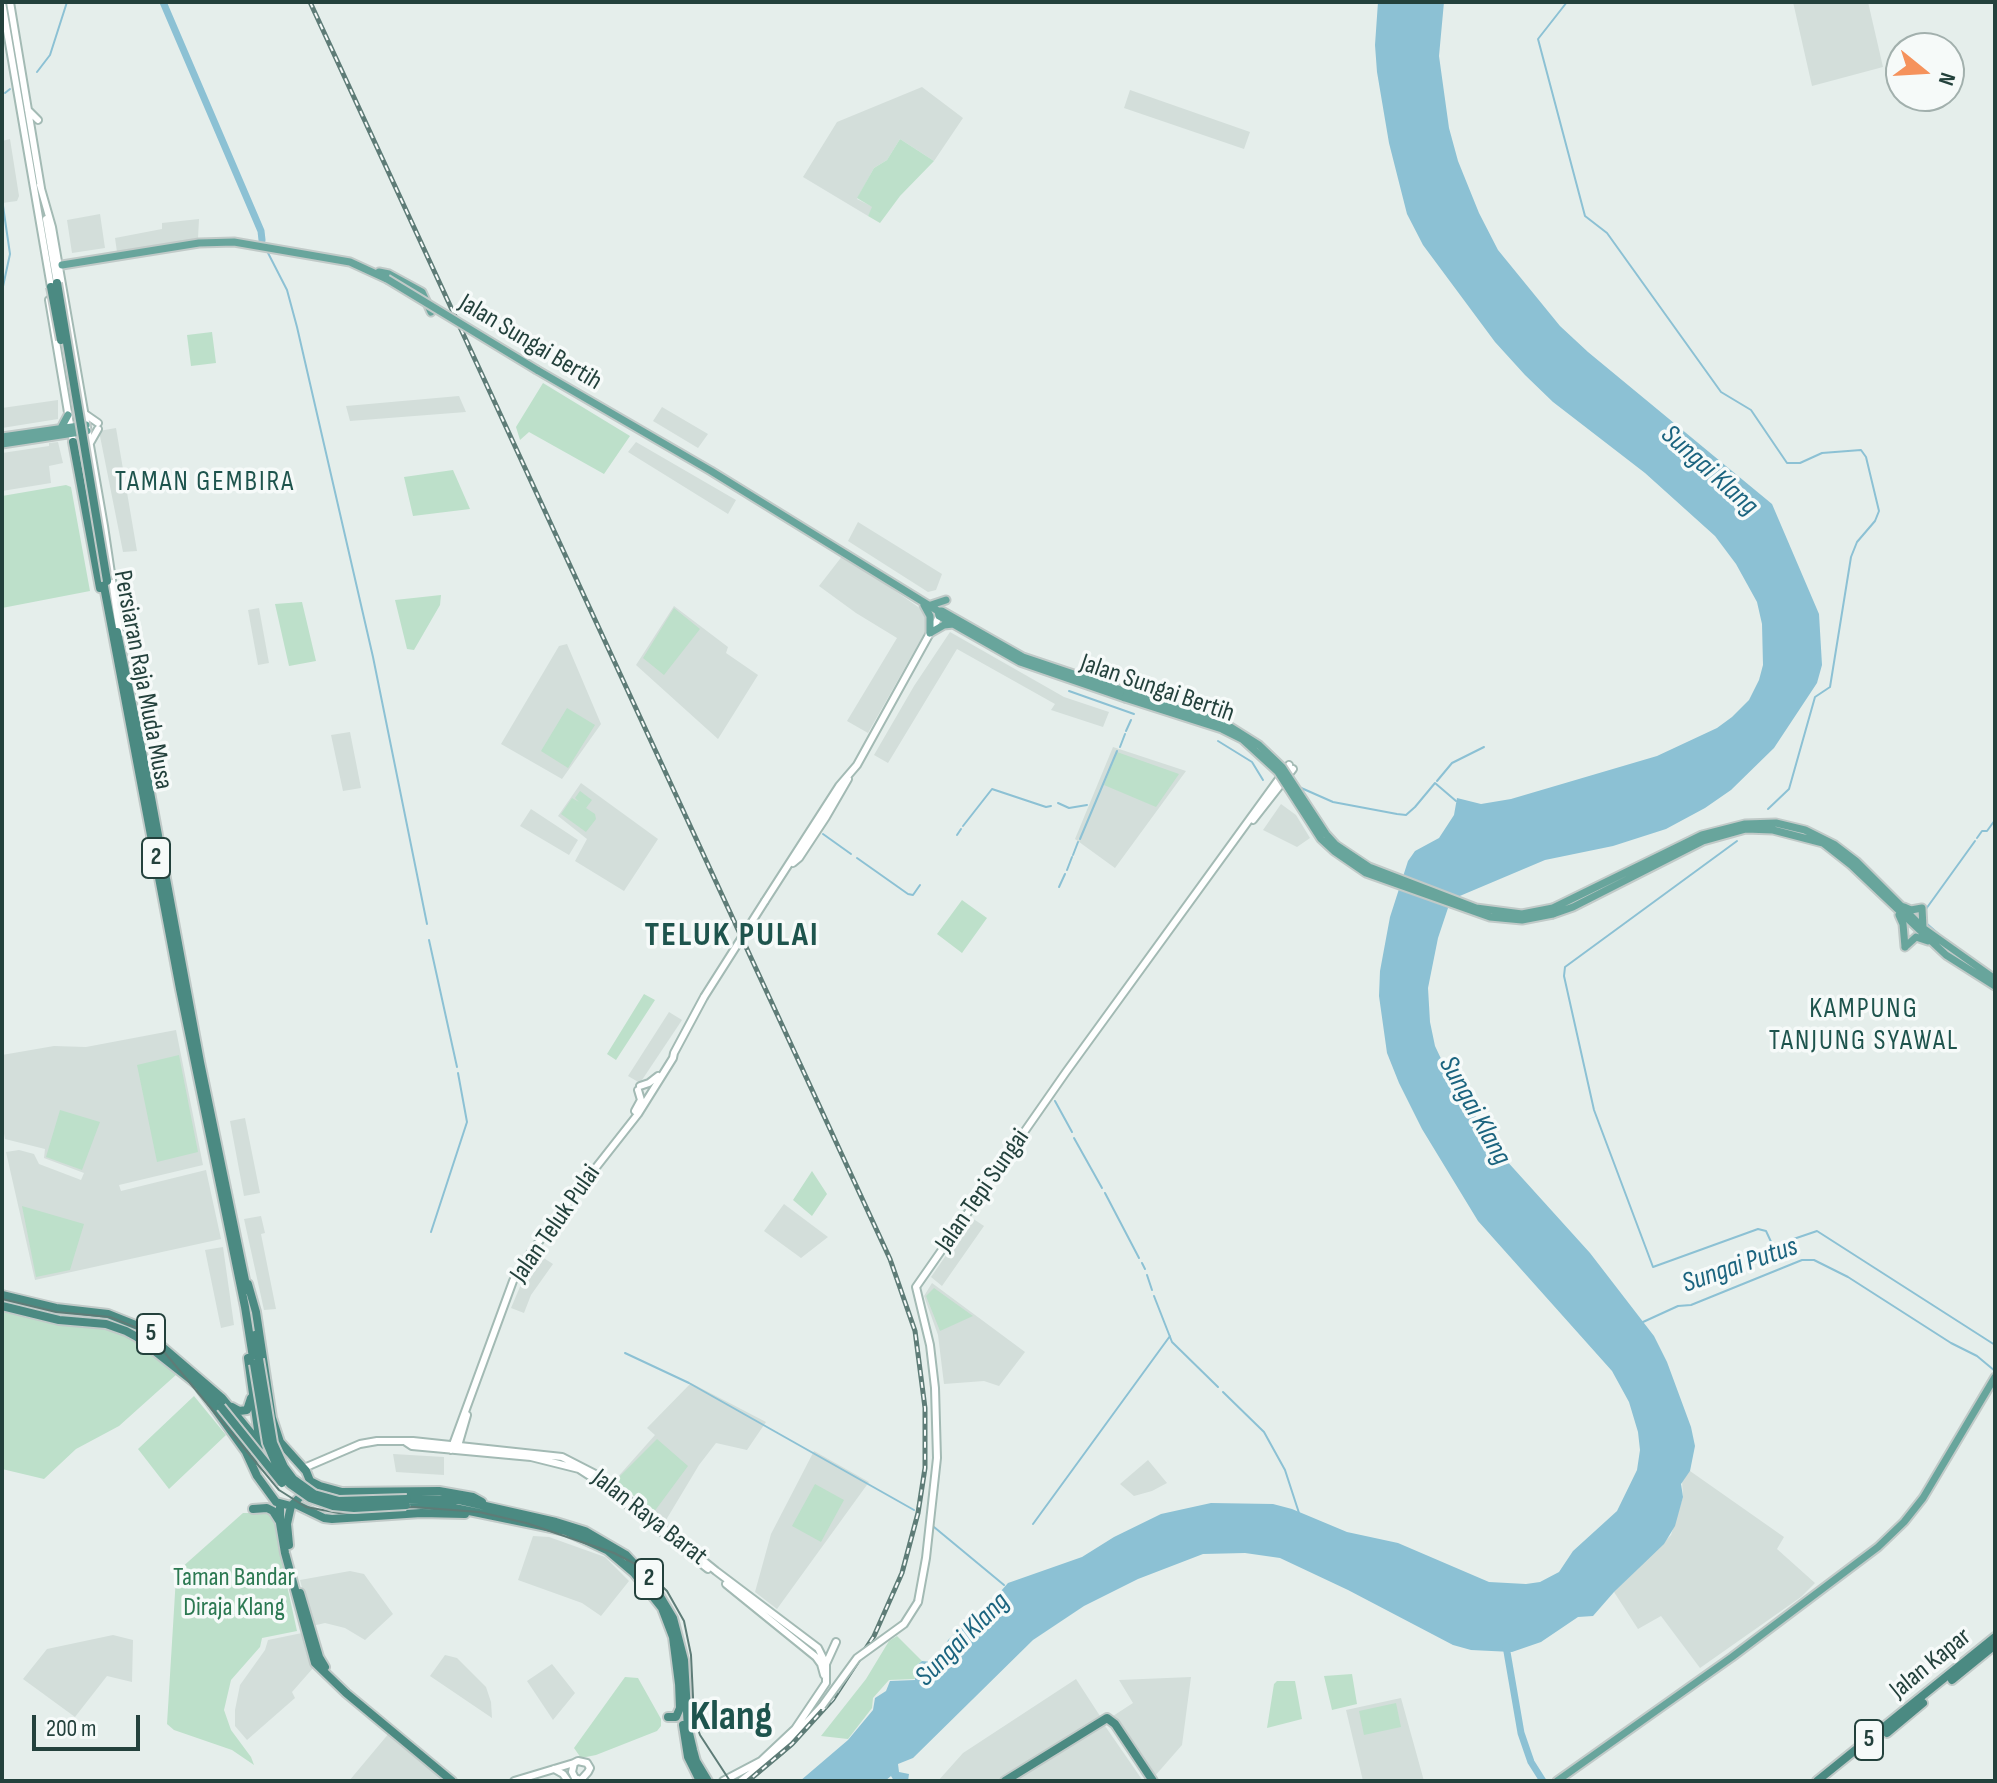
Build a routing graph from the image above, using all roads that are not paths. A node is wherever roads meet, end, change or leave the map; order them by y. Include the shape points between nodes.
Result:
1 (2, 2) edge
2 (10, 2) edge
3 (28, 110) junction
4 (38, 120) dead end
5 (40, 185) junction
6 (44, 244) junction
7 (62, 265) dead end
8 (373, 272) junction
9 (54, 285) junction
10 (431, 312) dead end
11 (73, 328) dead end
12 (73, 351) junction
13 (82, 403) junction
14 (67, 406) junction
15 (83, 412) junction
16 (68, 415) joint
17 (86, 428) junction
18 (67, 433) junction
19 (2, 437) edge
20 (2, 444) edge
21 (90, 446) junction
22 (93, 461) junction
23 (77, 462) junction
24 (96, 477) junction
25 (104, 485) dead end
26 (105, 581) junction
27 (925, 604) junction
28 (940, 613) junction
29 (954, 621) junction
30 (930, 633) junction
31 (121, 653) junction
32 (117, 663) junction
33 (1291, 767) dead end
34 (849, 775) junction
35 (833, 806) junction
36 (811, 827) junction
37 (790, 865) junction
38 (1899, 907) junction
39 (1923, 928) junction
40 (1934, 944) junction
41 (1995, 979) edge
42 (1995, 986) edge
43 (674, 1053) junction
44 (200, 1062) junction
45 (658, 1076) junction
46 (211, 1080) dead end
47 (635, 1111) junction
48 (616, 1139) junction
49 (244, 1272) junction
50 (2, 1295) edge
51 (2, 1306) edge
52 (254, 1363) junction
53 (1995, 1377) edge
54 (200, 1388) junction
55 (221, 1403) junction
56 (467, 1411) junction
57 (272, 1418) junction
58 (256, 1421) junction
59 (466, 1422) junction
60 (280, 1442) junction
61 (260, 1444) junction
62 (454, 1447) junction
63 (477, 1447) junction
64 (253, 1463) junction
65 (304, 1468) junction
66 (310, 1481) junction
67 (407, 1502) junction
68 (280, 1504) junction
69 (293, 1505) junction
70 (253, 1509) dead end
71 (490, 1511) junction
72 (313, 1512) junction
73 (284, 1520) junction
74 (800, 1635) junction
75 (1995, 1637) edge
76 (836, 1642) dead end
77 (1995, 1645) edge
78 (806, 1650) junction
79 (826, 1664) junction
80 (679, 1682) junction
81 (820, 1694) junction
82 (668, 1717) dead end
83 (574, 1763) junction
84 (554, 1769) junction
85 (585, 1779) edge
86 (705, 1780) edge
87 (452, 1781) edge
88 (460, 1781) edge
89 (514, 1781) edge
90 (568, 1781) edge
91 (724, 1781) edge
92 (741, 1781) edge
93 (1005, 1781) edge
94 (1153, 1781) edge
95 (1557, 1781) edge
96 (1817, 1781) edge
97 (1824, 1781) edge

1 - 6 main road, Persiaran Raja Muda Musa / 2
2 - 3 main road, Persiaran Raja Muda Musa / 2
3 - 4 main road
3 - 5 main road, Persiaran Raja Muda Musa / 2
5 - 9 main road, Persiaran Raja Muda Musa / 2
5 - 12 main road
6 - 9 main road, Persiaran Raja Muda Musa / 2
6 - 14 main road via 42,259
7 - 8 main road, Jalan Sungai Bertih via 225,241 335,259
8 - 10 main road via 389,274 422,292
8 - 27 main road, Jalan Sungai Bertih, bridge
9 - 26 highway, Persiaran Raja Muda Musa / 2, bridge
11 - 12 main road
12 - 13 main road
13 - 14 main road via 78,415
13 - 15 main road
14 - 16 main road
15 - 17 main road
15 - 21 main road via 98,426
16 - 18 main road
17 - 18 main road
17 - 21 main road
18 - 19 main road
18 - 20 main road
18 - 23 highway
21 - 22 main road
22 - 23 main road via 80,452
22 - 24 main road
23 - 32 highway
24 - 25 main road
24 - 31 main road
26 - 31 highway, Persiaran Raja Muda Musa / 2
26 - 32 highway, Persiaran Raja Muda Musa / 2
27 - 28 main road, Jalan Sungai Bertih
27 - 29 main road via 946,601
27 - 30 main road
28 - 29 main road, Jalan Sungai Bertih
28 - 30 main road, Jalan Teluk Pulai
29 - 30 main road
29 - 38 main road, Jalan Sungai Bertih, bridge via 1023,657 1224,723 1282,767 1336,845 1369,867 1476,908 1522,914 1553,911 1717,829 1760,822 1825,838
30 - 34 main road, Jalan Teluk Pulai
31 - 44 highway, Persiaran Raja Muda Musa / 2 via 148,767
32 - 52 highway, Persiaran Raja Muda Musa / 2
33 - 92 main road, Jalan Tepi Sungai, bridge via 1072,1063 916,1287 930,1345 937,1458 918,1602 904,1624 857,1658 780,1751
34 - 35 main road, Jalan Teluk Pulai
34 - 36 main road, Jalan Teluk Pulai
35 - 36 main road
35 - 37 main road, Jalan Teluk Pulai
36 - 37 main road, Jalan Teluk Pulai
37 - 43 main road, Jalan Teluk Pulai, bridge
38 - 39 main road
38 - 39 main road via 1922,908
38 - 40 main road
38 - 40 main road via 1905,947 1916,937
39 - 41 main road
40 - 42 main road
43 - 45 main road, Jalan Teluk Pulai
43 - 48 main road, Jalan Teluk Pulai via 650,1096
44 - 46 highway
44 - 49 highway, Persiaran Raja Muda Musa / 2
45 - 47 main road, Jalan Teluk Pulai
45 - 47 main road via 639,1088 641,1100
47 - 48 main road, Jalan Teluk Pulai
48 - 56 main road, Jalan Teluk Pulai via 513,1281
49 - 52 highway, Persiaran Raja Muda Musa / 2
49 - 57 highway via 256,1312
50 - 55 highway, 5 via 129,1321 150,1334
51 - 54 highway, 5 via 116,1327 137,1337
52 - 55 highway via 250,1407 239,1411
52 - 58 highway
52 - 67 highway, 2, bridge via 267,1443 290,1484 333,1506
53 - 95 main road via 1923,1498 1883,1543
54 - 55 highway, 5
54 - 64 highway, 5
55 - 61 highway, 5
55 - 67 highway, 5, bridge via 285,1487 306,1502 338,1511
56 - 59 main road, Jalan Teluk Pulai
56 - 62 main road, Jalan Teluk Pulai
57 - 58 highway via 269,1435 260,1432
57 - 60 highway
58 - 61 highway
59 - 62 main road, Jalan Teluk Pulai
59 - 63 main road via 464,1436
60 - 61 highway
60 - 65 highway
61 - 64 highway
62 - 63 main road, Jalan Raya Barat
62 - 65 main road, Jalan Raya Barat via 377,1441
62 - 78 main road, Jalan Raya Barat via 579,1469
63 - 74 main road, Jalan Raya Barat via 541,1453 582,1465
64 - 68 highway, 5 via 264,1487
65 - 66 highway
66 - 69 highway
66 - 71 highway via 342,1492 439,1491 473,1497
67 - 71 highway, 2
68 - 69 highway
68 - 73 highway
69 - 72 highway
69 - 73 highway
70 - 73 highway via 267,1508
71 - 72 highway via 332,1519
71 - 80 highway, 2 via 580,1536 620,1560 667,1618
71 - 86 highway, 2 via 585,1531 626,1555 652,1583 679,1637 688,1729
72 - 73 highway
73 - 87 highway via 295,1596 315,1663
73 - 88 highway via 320,1659
74 - 78 main road via 815,1651
74 - 79 main road, Jalan Raya Barat via 818,1648
75 - 96 highway, Jalan Kapar / 5
76 - 79 main road
77 - 97 highway, Jalan Kapar / 5
78 - 81 main road, Jalan Raya Barat via 824,1672
79 - 81 main road
80 - 82 highway via 680,1708 676,1717
80 - 86 highway, 2 via 686,1750 690,1765
81 - 91 main road via 775,1749
83 - 84 main road
83 - 85 main road via 573,1775
83 - 85 main road via 587,1763
84 - 89 main road
84 - 90 main road
93 - 94 highway via 1107,1718

